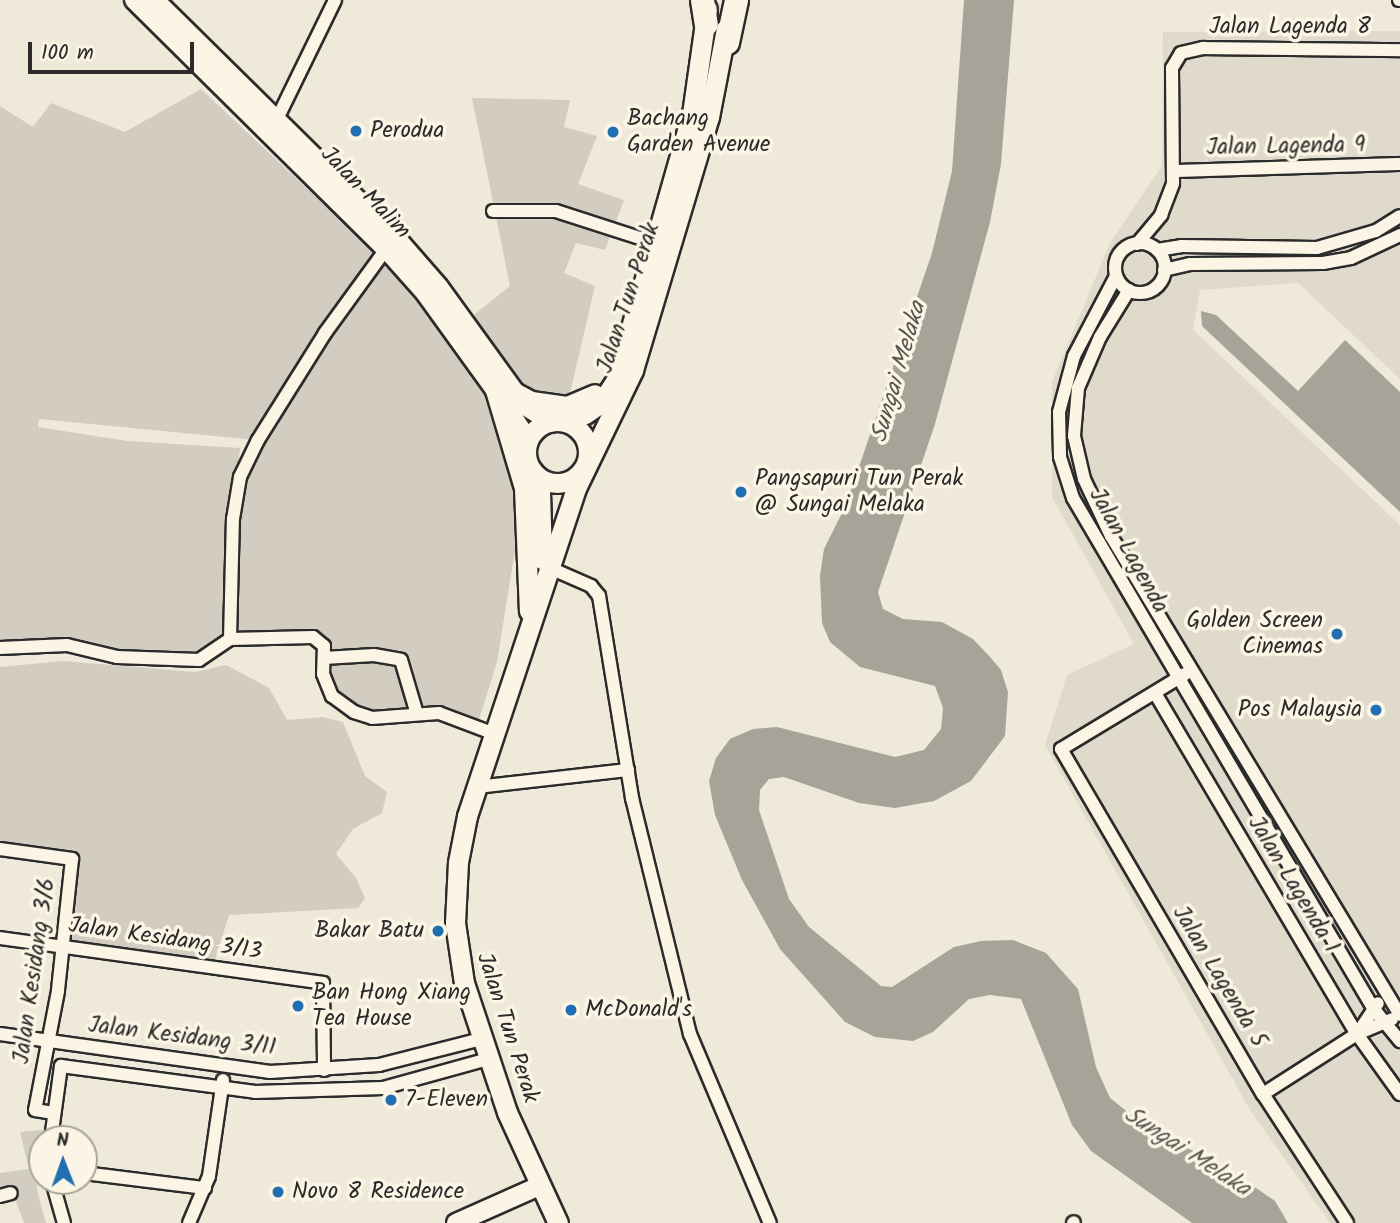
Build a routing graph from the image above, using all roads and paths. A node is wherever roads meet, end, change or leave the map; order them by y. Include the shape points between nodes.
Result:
1 (134, 0) edge
2 (155, 0) edge
3 (335, 0) edge
4 (705, 0) edge
5 (726, 0) edge
6 (736, 0) edge
7 (706, 24) joint
8 (726, 42) junction
9 (1400, 50) edge
10 (278, 117) junction
11 (1399, 165) edge
12 (1175, 171) junction
13 (493, 211) dead end
14 (1400, 216) edge
15 (1400, 234) edge
16 (657, 244) junction
17 (1137, 244) junction
18 (387, 249) junction
19 (1157, 250) junction
20 (1164, 270) junction
21 (1116, 276) junction
22 (1129, 290) junction
23 (621, 365) junction
24 (504, 391) junction
25 (555, 422) junction
26 (526, 448) junction
27 (587, 459) junction
28 (535, 474) junction
29 (550, 568) junction
30 (540, 598) junction
31 (230, 639) junction
32 (526, 640) junction
33 (0, 648) edge
34 (324, 657) junction
35 (1191, 670) junction
36 (1178, 679) junction
37 (1155, 693) junction
38 (417, 714) junction
39 (495, 734) junction
40 (628, 770) junction
41 (476, 787) junction
42 (0, 849) edge
43 (0, 938) edge
44 (63, 946) junction
45 (1385, 995) junction
46 (1373, 1008) junction
47 (1399, 1014) edge
48 (1387, 1025) junction
49 (0, 1034) edge
50 (1357, 1034) junction
51 (481, 1039) junction
52 (48, 1041) junction
53 (1400, 1041) edge
54 (488, 1059) junction
55 (224, 1069) junction
56 (324, 1070) junction
57 (223, 1086) junction
58 (1263, 1094) junction
59 (1400, 1094) edge
60 (54, 1113) junction
61 (53, 1125) edge
62 (98, 1175) edge
63 (538, 1186) junction
64 (205, 1188) junction
65 (56, 1195) edge
66 (64, 1223) edge
67 (189, 1223) edge
68 (456, 1223) edge
69 (558, 1223) edge
70 (770, 1223) edge
71 (1347, 1223) edge

1 - 18 main road, Jalan Malim
2 - 10 main road, Jalan Malim
3 - 10 street
4 - 7 highway
5 - 8 main road, Jalan Tun Perak
6 - 8 highway
7 - 16 main road, Jalan Tun Perak via 692,114
8 - 27 main road, Jalan Tun Perak via 689,190 633,370
9 - 12 street, Jalan Lagenda 8 via 1203,48 1181,53 1172,68
10 - 24 main road, Jalan Malim via 439,287
11 - 12 street, Jalan Lagenda 9
12 - 17 street via 1161,215
13 - 16 street via 556,211
14 - 19 street via 1376,231 1317,248 1181,246
15 - 20 street via 1351,258 1323,263 1190,264
16 - 23 main road, Jalan Tun Perak
17 - 19 street
17 - 21 street via 1118,257
18 - 24 main road, Jalan Malim
18 - 31 street via 325,333 257,440 240,477 233,519
19 - 20 street
20 - 22 street via 1161,282 1150,291
21 - 22 street
21 - 36 street, Jalan Lagenda via 1063,387 1060,457 1073,498 1099,547
22 - 35 street, Jalan Lagenda via 1100,337 1078,388 1076,446 1084,479 1111,536
23 - 24 main road via 598,392 566,406
23 - 25 main road, Jalan Tun Perak via 601,403 585,414
24 - 25 main road, Jalan Malim via 534,414
24 - 26 main road, Jalan Malim
24 - 32 main road via 524,488 530,564
25 - 26 main road via 533,432
25 - 27 main road via 581,433
26 - 28 main road
27 - 28 main road via 578,474 562,482
27 - 29 main road, Jalan Tun Perak
28 - 30 main road, Jalan Tun Perak via 541,505
29 - 30 main road, Jalan Tun Perak
29 - 40 street via 592,586 599,596
30 - 32 main road, Jalan Tun Perak
31 - 33 street via 199,660 117,657 67,645
31 - 34 street via 313,637 322,642
32 - 39 main road, Jalan Tun Perak
34 - 38 street via 323,674 332,696 354,712 372,718
34 - 38 street via 373,655 401,660
35 - 36 street
35 - 45 street, Jalan Lagenda
36 - 37 street
36 - 46 street, Jalan Lagenda
37 - 50 street, Jalan Lagenda 1
37 - 58 street, Jalan Lagenda 5 via 1061,749
38 - 39 street via 452,716
39 - 41 main road, Jalan Tun Perak
40 - 41 street
40 - 70 street via 690,1034
41 - 51 main road, Jalan Tun Perak via 460,850 455,923 464,983
42 - 44 street, Jalan Kesidang 3/6 via 72,859
43 - 44 street, Jalan Kesidang 3/13
44 - 52 street, Jalan Kesidang 3/6
44 - 56 street, Jalan Kesidang 3/13 via 323,983
45 - 46 street
45 - 47 street, Jalan Lagenda
46 - 48 street, Jalan Lagenda
46 - 50 street
47 - 48 street
48 - 50 street
48 - 53 street, Jalan Lagenda
49 - 52 street, Jalan Kesidang 3/11
50 - 58 street
50 - 59 street, Jalan Lagenda 1
51 - 54 main road, Jalan Tun Perak
51 - 56 street, Jalan Kesidang 3/11 via 400,1061
52 - 55 street, Jalan Kesidang 3/11
52 - 60 street, Jalan Kesidang 3/6 via 35,1110
54 - 57 street via 383,1088 255,1092
54 - 63 main road, Jalan Tun Perak
55 - 56 street, Jalan Kesidang 3/11
55 - 57 street
57 - 60 street, Jalan Kesidang 3/6 via 61,1066
57 - 64 street
58 - 71 street, Jalan Lagenda 5
60 - 61 street, Jalan Kesidang 3/6
62 - 64 street
63 - 68 main road
63 - 69 main road, Jalan Tun Perak
64 - 67 street
65 - 66 street

